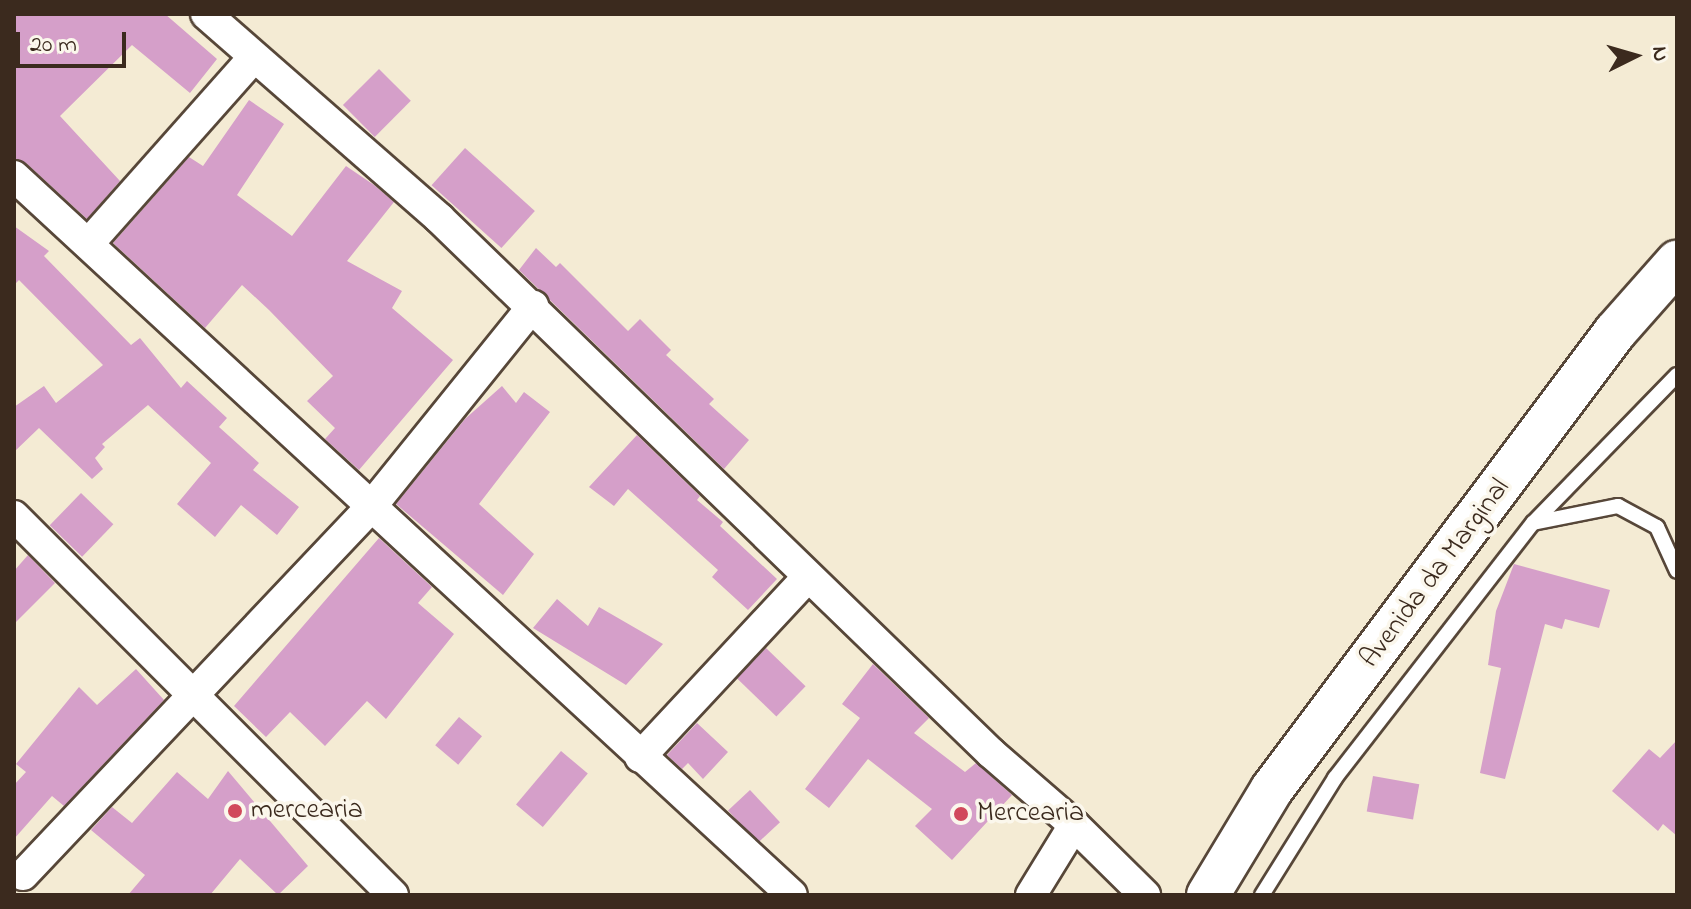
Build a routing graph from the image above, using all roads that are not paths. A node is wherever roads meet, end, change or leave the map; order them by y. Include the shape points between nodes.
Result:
1 (206, 14) edge
2 (253, 58) junction
3 (14, 176) edge
4 (89, 243) junction
5 (1677, 262) edge
6 (533, 306) junction
7 (1677, 375) edge
8 (370, 508) junction
9 (14, 516) edge
10 (1533, 523) junction
11 (1677, 571) edge
12 (808, 577) junction
13 (193, 699) junction
14 (640, 757) junction
15 (1074, 825) junction
16 (27, 879) edge
17 (393, 895) edge
18 (792, 895) edge
19 (1031, 895) edge
20 (1145, 895) edge
21 (1208, 895) edge
22 (1262, 895) edge

1 - 2 street
2 - 4 street
2 - 6 street
3 - 4 street
4 - 8 street
5 - 21 main road, Avenida da Marginal via 1615,332 1272,789
6 - 8 street
6 - 12 street
7 - 10 lane
8 - 13 street
8 - 14 street
9 - 13 street
10 - 11 lane via 1618,506 1657,527
10 - 22 lane via 1335,778
12 - 14 street
12 - 15 street
13 - 16 street
13 - 17 street
14 - 18 street
15 - 19 street
15 - 20 street

